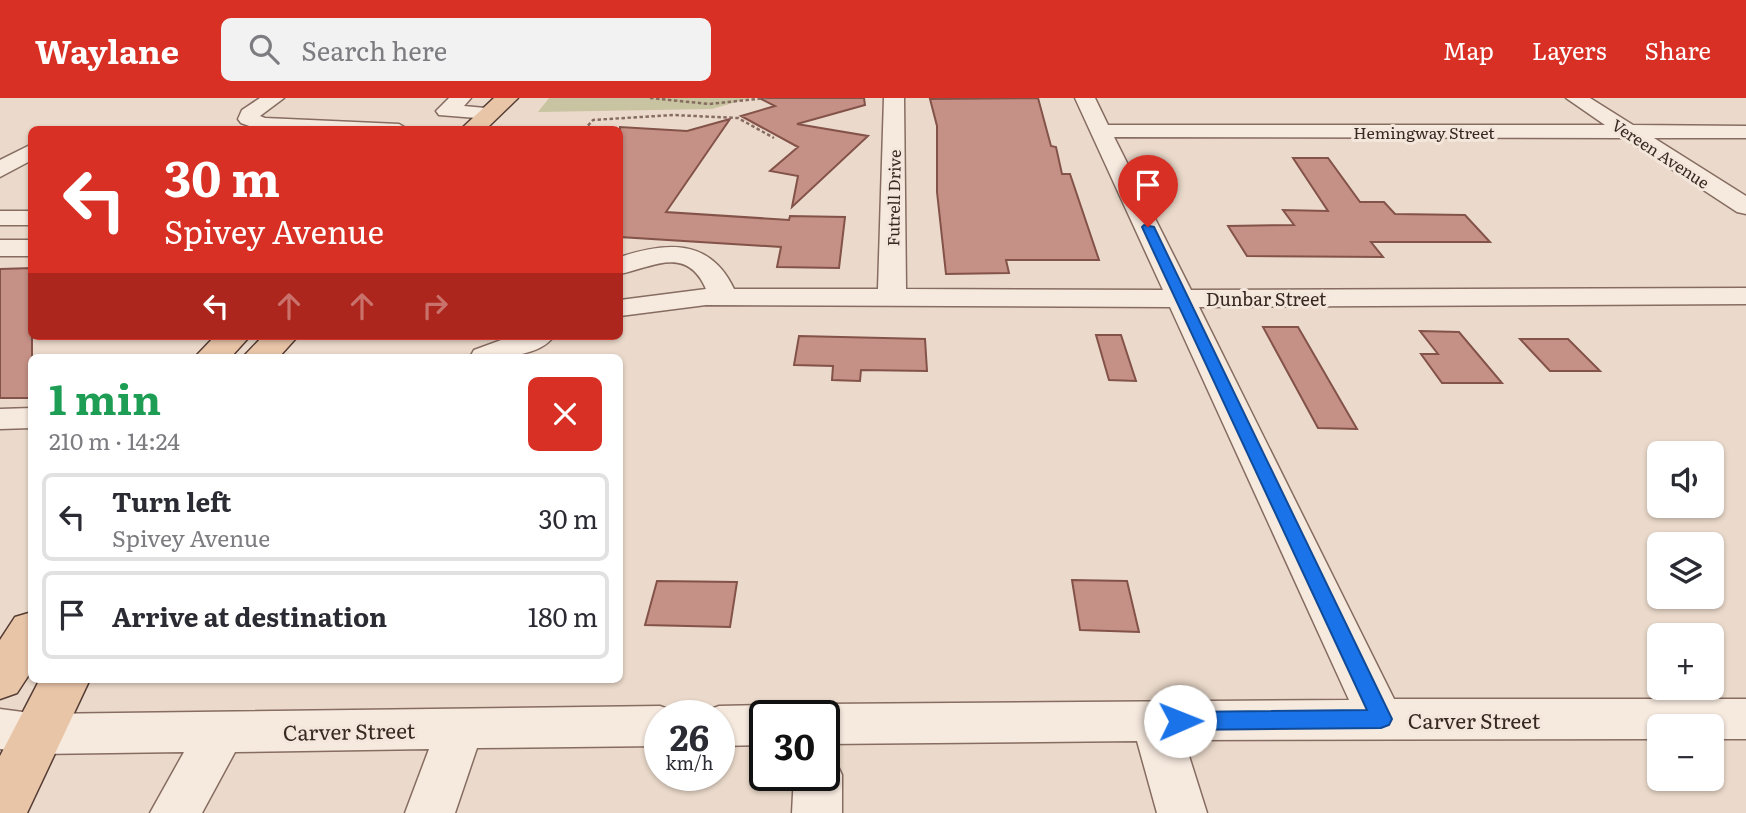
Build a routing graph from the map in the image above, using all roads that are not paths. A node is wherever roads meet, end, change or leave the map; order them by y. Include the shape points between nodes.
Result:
1 (274, 98) edge
2 (461, 98) edge
3 (894, 98) edge
4 (1085, 98) edge
5 (1576, 98) edge
6 (517, 102) edge
7 (495, 121) edge
8 (308, 126) edge
9 (1102, 131) junction
10 (1630, 132) junction
11 (1746, 132) edge
12 (28, 152) edge
13 (0, 170) edge
14 (1746, 207) edge
15 (0, 218) edge
16 (28, 218) edge
17 (0, 248) edge
18 (28, 248) edge
19 (623, 265) edge
20 (1746, 296) edge
21 (724, 297) junction
22 (892, 297) junction
23 (1182, 299) junction
24 (623, 308) edge
25 (230, 340) edge
26 (278, 340) edge
27 (529, 340) edge
28 (215, 354) edge
29 (263, 354) edge
30 (493, 354) edge
31 (28, 636) edge
32 (0, 679) edge
33 (62, 683) edge
34 (1381, 719) junction
35 (1746, 719) edge
36 (1155, 721) junction
37 (840, 724) edge
38 (644, 726) edge
39 (460, 728) junction
40 (19, 732) edge
41 (221, 732) junction
42 (818, 791) edge
43 (0, 812) edge
44 (175, 813) edge
45 (430, 813) edge
46 (817, 813) edge
47 (1182, 813) edge

1 - 8 street via 249,114 248,120
2 - 7 street via 446,111
3 - 22 street, Futrell Drive
4 - 9 street
5 - 10 street, Vereen Avenue
6 - 7 main road
9 - 10 street, Hemingway Street
9 - 23 street
10 - 11 street, Hemingway Street
10 - 14 street, Vereen Avenue
12 - 13 street
15 - 16 street
17 - 18 street
19 - 21 street via 651,257 686,257 710,269
20 - 23 street, Dunbar Street
21 - 22 street, Dunbar Street
21 - 24 street, Dunbar Street
22 - 23 street, Dunbar Street
23 - 34 street
25 - 28 main road
26 - 29 main road
27 - 30 street
31 - 32 main road
33 - 40 main road
34 - 35 street, Carver Street
34 - 36 street, Carver Street
36 - 37 street, Carver Street
36 - 47 street
38 - 39 street, Carver Street
39 - 41 street, Carver Street
39 - 45 street
40 - 41 street, Carver Street
40 - 43 main road
41 - 44 street
42 - 46 street

